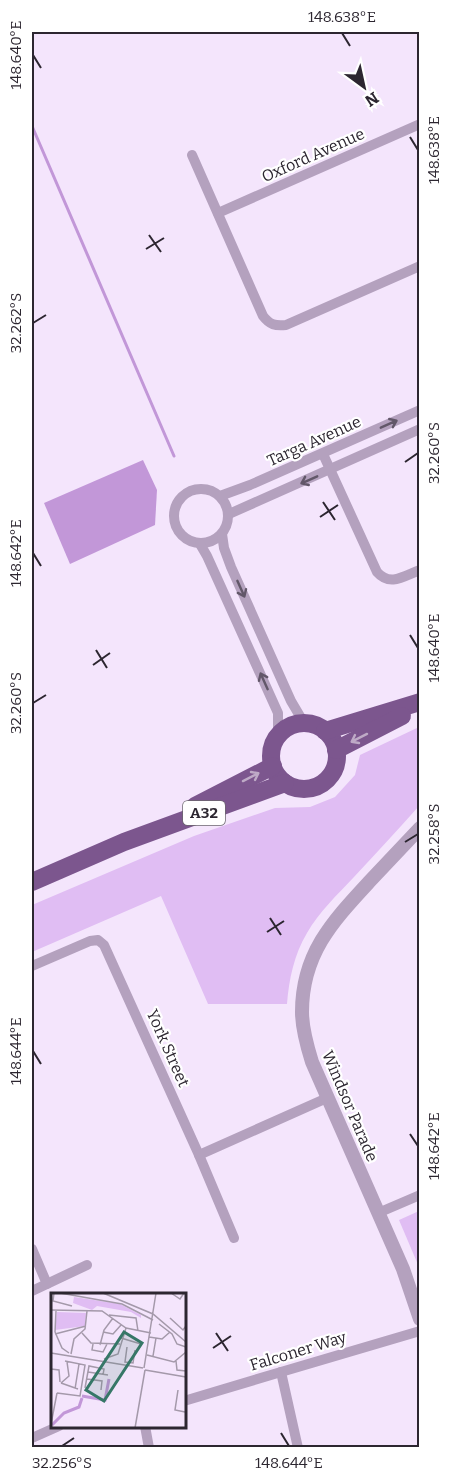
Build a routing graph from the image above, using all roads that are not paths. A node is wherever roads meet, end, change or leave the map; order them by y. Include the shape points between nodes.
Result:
1 (420, 124) edge
2 (192, 155) dead end
3 (218, 213) junction
4 (420, 266) edge
5 (420, 410) edge
6 (420, 429) edge
7 (323, 454) junction
8 (330, 470) junction
9 (220, 496) junction
10 (228, 514) junction
11 (222, 534) junction
12 (200, 544) junction
13 (420, 570) edge
14 (420, 702) edge
15 (420, 706) edge
16 (304, 723) junction
17 (325, 731) junction
18 (278, 737) junction
19 (336, 750) junction
20 (273, 766) junction
21 (285, 783) junction
22 (420, 828) edge
23 (124, 842) junction
24 (32, 882) edge
25 (32, 966) edge
26 (327, 1098) junction
27 (199, 1155) junction
28 (420, 1195) edge
29 (378, 1213) junction
30 (234, 1238) dead end
31 (32, 1249) edge
32 (87, 1265) dead end
33 (47, 1284) junction
34 (32, 1291) edge
35 (420, 1319) edge
36 (420, 1331) edge
37 (281, 1372) junction
38 (186, 1400) edge
39 (54, 1428) edge
40 (145, 1428) edge
41 (32, 1438) edge
42 (149, 1448) edge
43 (298, 1448) edge

1 - 3 street, Oxford Avenue
2 - 3 street
3 - 4 street via 263,316 276,326
7 -> 5 street, Targa Avenue
6 - 8 street, Targa Avenue
7 - 8 street
7 - 9 street, Targa Avenue
8 -> 10 street, Targa Avenue
8 - 13 street via 382,578 399,579
9 - 10 street
9 - 12 street via 191,490 176,506 174,520 180,534
10 - 11 street
11 - 12 street
11 -> 16 street via 231,567
18 -> 12 street via 278,713
14 - 17 highway
15 -> 19 highway
16 - 17 highway
16 - 18 highway via 285,729
17 - 19 highway
18 - 20 highway via 271,756
19 - 21 highway, A32 via 333,771 317,786 295,788
20 - 21 highway
23 -> 20 highway, A32
21 - 23 highway, A32
22 - 26 street, Windsor Parade via 338,915 310,962 302,1014 309,1052
23 - 24 highway, A32
25 - 27 street, York Street via 90,941 98,940 104,945
26 - 27 street
26 - 29 street, Windsor Parade
27 - 30 street, York Street
28 - 29 street
29 - 35 street, Windsor Parade
31 - 33 street
32 - 33 street
33 - 34 street
36 - 37 street, Falconer Way
37 - 38 street, Falconer Way
37 - 43 street
39 - 41 street
40 - 42 street

